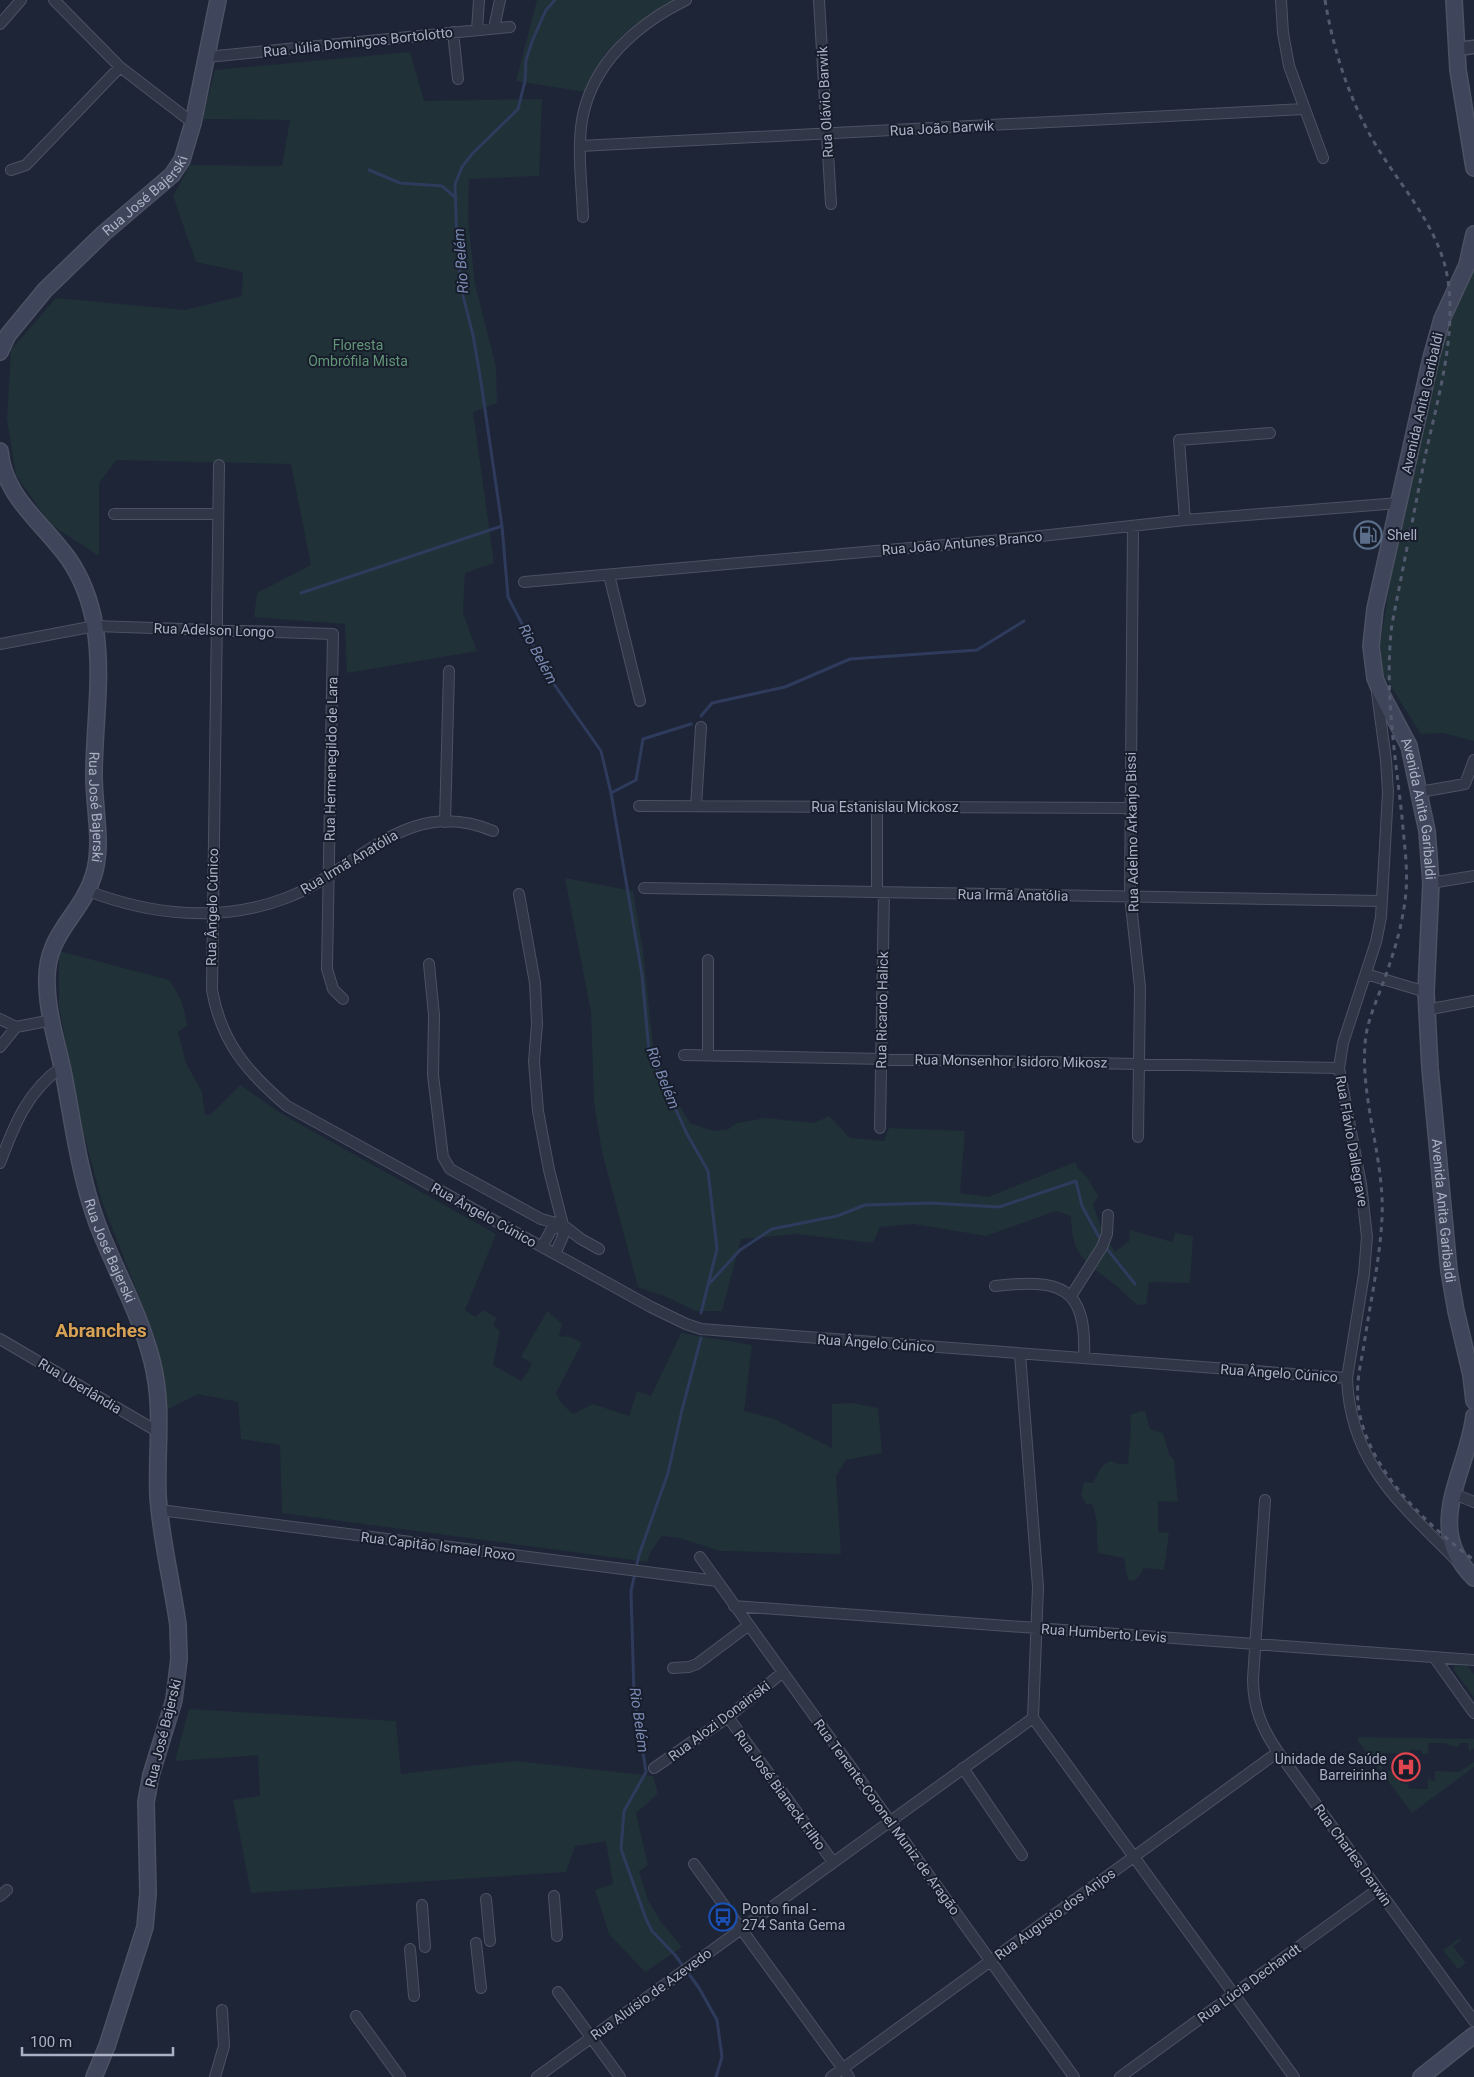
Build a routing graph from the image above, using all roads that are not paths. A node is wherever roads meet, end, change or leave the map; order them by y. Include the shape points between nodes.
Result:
1 (21, 0) edge
2 (54, 0) edge
3 (218, 0) edge
4 (479, 0) edge
5 (500, 0) edge
6 (686, 0) edge
7 (819, 0) edge
8 (1281, 0) edge
9 (1454, 0) edge
10 (0, 24) edge
11 (510, 27) dead end
12 (494, 28) junction
13 (477, 30) junction
14 (453, 32) junction
15 (1474, 47) edge
16 (1457, 48) junction
17 (207, 57) junction
18 (120, 67) junction
19 (458, 79) dead end
20 (1304, 109) junction
21 (193, 123) junction
22 (827, 134) junction
23 (580, 146) junction
24 (1323, 158) dead end
25 (1474, 168) edge
26 (11, 170) dead end
27 (831, 204) dead end
28 (583, 216) dead end
29 (1474, 234) edge
30 (4, 336) edge
31 (0, 352) edge
32 (1270, 433) dead end
33 (0, 451) edge
34 (0, 458) edge
35 (219, 465) dead end
36 (1399, 503) junction
37 (114, 514) dead end
38 (218, 514) junction
39 (1185, 520) junction
40 (1133, 526) junction
41 (609, 574) junction
42 (524, 582) dead end
43 (95, 626) junction
44 (217, 630) junction
45 (333, 634) joint
46 (0, 644) edge
47 (449, 671) dead end
48 (1375, 678) junction
49 (640, 701) dead end
50 (701, 727) dead end
51 (1474, 760) edge
52 (1420, 792) junction
53 (640, 806) dead end
54 (696, 806) junction
55 (877, 807) junction
56 (1131, 808) junction
57 (445, 822) junction
58 (493, 830) dead end
59 (329, 876) junction
60 (1474, 876) edge
61 (1431, 883) junction
62 (644, 888) dead end
63 (88, 891) junction
64 (880, 892) junction
65 (519, 894) dead end
66 (1130, 896) junction
67 (1382, 901) junction
68 (212, 912) junction
69 (708, 960) dead end
70 (429, 964) dead end
71 (1366, 974) junction
72 (1426, 992) junction
73 (343, 999) dead end
74 (1474, 1001) edge
75 (1426, 1010) junction
76 (0, 1019) edge
77 (52, 1020) junction
78 (21, 1026) junction
79 (0, 1047) edge
80 (684, 1055) dead end
81 (708, 1055) junction
82 (881, 1058) junction
83 (1139, 1064) junction
84 (62, 1067) junction
85 (1339, 1068) junction
86 (880, 1128) dead end
87 (1138, 1137) dead end
88 (0, 1162) edge
89 (1108, 1215) dead end
90 (564, 1225) junction
91 (542, 1247) junction
92 (599, 1249) dead end
93 (555, 1254) junction
94 (995, 1286) dead end
95 (1071, 1296) junction
96 (0, 1339) edge
97 (1020, 1354) junction
98 (1084, 1358) junction
99 (1347, 1378) junction
100 (1474, 1401) edge
101 (1474, 1416) edge
102 (160, 1434) junction
103 (1452, 1494) junction
104 (1265, 1500) dead end
105 (1474, 1502) edge
106 (160, 1510) junction
107 (700, 1557) dead end
108 (1469, 1573) edge
109 (717, 1581) junction
110 (734, 1606) junction
111 (749, 1625) junction
112 (1038, 1628) junction
113 (1256, 1644) junction
114 (1434, 1657) junction
115 (1474, 1660) edge
116 (673, 1668) dead end
117 (783, 1672) junction
118 (1474, 1714) edge
119 (728, 1718) junction
120 (1033, 1718) junction
121 (1278, 1752) junction
122 (654, 1768) dead end
123 (963, 1768) junction
124 (890, 1821) junction
125 (1022, 1855) dead end
126 (1134, 1857) junction
127 (833, 1862) junction
128 (694, 1864) dead end
129 (1378, 1889) junction
130 (554, 1896) dead end
131 (486, 1899) dead end
132 (422, 1905) dead end
133 (741, 1929) junction
134 (557, 1936) dead end
135 (490, 1942) dead end
136 (476, 1943) dead end
137 (425, 1947) dead end
138 (410, 1948) dead end
139 (990, 1961) junction
140 (481, 1988) dead end
141 (558, 1992) dead end
142 (1234, 1994) junction
143 (414, 1996) dead end
144 (222, 2010) dead end
145 (356, 2016) dead end
146 (1474, 2021) edge
147 (1474, 2035) edge
148 (592, 2038) junction
149 (846, 2073) edge
150 (94, 2077) edge
151 (215, 2077) edge
152 (400, 2077) edge
153 (537, 2077) edge
154 (620, 2077) edge
155 (831, 2077) edge
156 (1074, 2077) edge
157 (1120, 2077) edge
158 (1294, 2077) edge
159 (1421, 2077) edge

1 - 10 street
2 - 18 street
3 - 17 main road, Rua José Bajerski
4 - 13 street
5 - 12 street
6 - 23 street via 640,27 604,67 582,119
7 - 22 street, Rua Olávio Barwik
8 - 20 street via 1284,49
9 - 16 main road
11 - 12 street, Rua Júlia Domingos Bortolotto
12 - 13 street, Rua Júlia Domingos Bortolotto
13 - 14 street, Rua Júlia Domingos Bortolotto
14 - 17 street, Rua Júlia Domingos Bortolotto
14 - 19 street
15 - 16 street
16 - 25 main road via 1460,89
17 - 21 main road, Rua José Bajerski
18 - 21 street
18 - 26 street via 26,165
20 - 22 street, Rua João Barwik
20 - 24 street
21 - 30 main road, Rua José Bajerski via 187,148 172,175 65,270
22 - 23 street, Rua João Barwik
22 - 27 street, Rua Olávio Barwik
23 - 28 street
29 - 36 main road, Avenida Anita Garibaldi via 1467,265 1437,335
30 - 31 main road, Rua José Bajerski
32 - 39 street via 1179,440
33 - 34 main road, Rua José Bajerski
34 - 43 main road, Rua José Bajerski via 12,491 78,573
35 - 38 street, Rua Ângelo Cúnico
36 - 39 street, Rua João Antunes Branco
36 - 48 main road, Avenida Anita Garibaldi via 1372,630
37 - 38 street
38 - 44 street, Rua Ângelo Cúnico
39 - 40 street, Rua João Antunes Branco
40 - 41 street, Rua João Antunes Branco
40 - 56 street, Rua Adelmo Arkanjo Bissi
41 - 42 street, Rua João Antunes Branco
41 - 49 street
43 - 44 street, Rua Adelson Longo
43 - 46 street, Rua Adelson Longo
43 - 63 main road, Rua José Bajerski via 99,681 94,771 98,846 97,863
44 - 45 street, Rua Adelson Longo
44 - 68 street, Rua Ângelo Cúnico
45 - 59 street, Rua Hermenegildo de Lara
47 - 57 street
48 - 52 main road, Avenida Anita Garibaldi via 1409,746
48 - 67 street, Rua Flávio Dallegrave via 1388,792
50 - 54 street
51 - 52 street via 1465,784
52 - 61 main road, Avenida Anita Garibaldi
53 - 54 street, Rua Estanislau Mickosz
54 - 55 street, Rua Estanislau Mickosz
55 - 56 street, Rua Estanislau Mickosz
55 - 64 street, Rua Ricardo Halick
56 - 66 street, Rua Adelmo Arkanjo Bissi
57 - 58 street, Rua Irmã Anatólia
57 - 59 street, Rua Irmã Anatólia via 398,832 379,841
59 - 68 street, Rua Irmã Anatólia via 272,903
59 - 73 street, Rua Hermenegildo de Lara via 328,969 333,989
60 - 61 street
61 - 72 main road, Avenida Anita Garibaldi
62 - 64 street, Rua Irmã Anatólia
63 - 68 street, Rua Irmã Anatólia via 117,902 151,909
63 - 77 main road, Rua José Bajerski via 64,925 50,957 47,983
64 - 66 street, Rua Irmã Anatólia
64 - 82 street, Rua Ricardo Halick
65 - 90 street via 536,998 534,1061 538,1111 547,1162
66 - 67 street, Rua Irmã Anatólia
66 - 83 street, Rua Adelmo Arkanjo Bissi via 1140,987
67 - 71 street, Rua Flávio Dallegrave
68 - 91 street, Rua Ângelo Cúnico via 211,972 216,1011 234,1050 270,1092 308,1118
69 - 81 street
70 - 90 street via 434,1015 435,1104 446,1164 541,1219
71 - 72 street
71 - 85 street, Rua Flávio Dallegrave via 1343,1043
72 - 75 main road, Avenida Anita Garibaldi
74 - 75 street
75 - 100 main road, Avenida Anita Garibaldi via 1448,1264
76 - 78 street
77 - 78 street
77 - 84 main road, Rua José Bajerski
78 - 79 street
80 - 81 street, Rua Monsenhor Isidoro Mikosz
81 - 82 street, Rua Monsenhor Isidoro Mikosz
82 - 83 street, Rua Monsenhor Isidoro Mikosz
82 - 86 street, Rua Ricardo Halick
83 - 85 street, Rua Monsenhor Isidoro Mikosz
83 - 87 street, Rua Adelmo Arkanjo Bissi
84 - 88 street via 50,1075 28,1100
84 - 102 main road, Rua José Bajerski via 88,1196 151,1355 158,1392
85 - 99 street, Rua Flávio Dallegrave via 1361,1184 1367,1237
89 - 95 street via 1107,1234 1102,1247
90 - 91 street via 551,1230
90 - 92 street
90 - 93 street via 564,1236
91 - 93 street, Rua Ângelo Cúnico
93 - 97 street, Rua Ângelo Cúnico via 669,1316 701,1329
94 - 95 street via 1036,1283 1060,1288
95 - 98 street via 1081,1316
96 - 102 street, Rua Uberlândia
97 - 98 street, Rua Ângelo Cúnico
97 - 112 street via 1038,1575
98 - 99 street, Rua Ângelo Cúnico
99 - 108 street, Rua Flávio Dallegrave via 1355,1431 1372,1467 1398,1500
101 - 103 main road via 1470,1440
102 - 106 main road, Rua José Bajerski
103 - 105 street
103 - 108 main road via 1449,1532
104 - 113 street, Rua Charles Darwin
106 - 109 street, Rua Capitão Ismael Roxo
106 - 150 main road, Rua José Bajerski via 178,1625 178,1678 147,1795 148,1892 144,1927 107,2046
107 - 109 street, Rua Tenente-Coronel Muniz de Aragão
109 - 110 street, Rua Tenente-Coronel Muniz de Aragão
110 - 111 street, Rua Tenente-Coronel Muniz de Aragão
110 - 112 street, Rua Humberto Levis
111 - 116 street via 697,1664
111 - 117 street, Rua Tenente-Coronel Muniz de Aragão
112 - 113 street, Rua Humberto Levis
112 - 120 street
113 - 114 street, Rua Humberto Levis
113 - 121 street, Rua Charles Darwin via 1255,1705 1264,1730
114 - 115 street, Rua Humberto Levis
114 - 118 street
117 - 119 street, Rua Alozi Donainski
117 - 124 street, Rua Tenente-Coronel Muniz de Aragão
119 - 122 street, Rua Alozi Donainski
119 - 127 street, Rua José Bianeck Filho
120 - 123 street, Rua Aluísio de Azevedo
120 - 126 street
121 - 126 street, Rua Augusto dos Anjos
121 - 129 street, Rua Charles Darwin
123 - 124 street, Rua Aluísio de Azevedo
123 - 125 street
124 - 127 street, Rua Aluísio de Azevedo
124 - 139 street, Rua Tenente-Coronel Muniz de Aragão
126 - 139 street, Rua Augusto dos Anjos
126 - 142 street
127 - 133 street, Rua Aluísio de Azevedo
128 - 133 street
129 - 142 street, Rua Lúcia Dechandt
129 - 146 street, Rua Charles Darwin
130 - 134 street
131 - 135 street
132 - 137 street
133 - 148 street, Rua Aluísio de Azevedo
133 - 149 street
136 - 140 street
138 - 143 street
139 - 149 street, Rua Augusto dos Anjos
139 - 156 street, Rua Tenente-Coronel Muniz de Aragão
141 - 148 street
142 - 157 street, Rua Lúcia Dechandt
142 - 158 street
144 - 151 street via 224,2046
145 - 152 street
147 - 159 main road
148 - 153 street, Rua Aluísio de Azevedo
148 - 154 street
149 - 155 street, Rua Augusto dos Anjos

